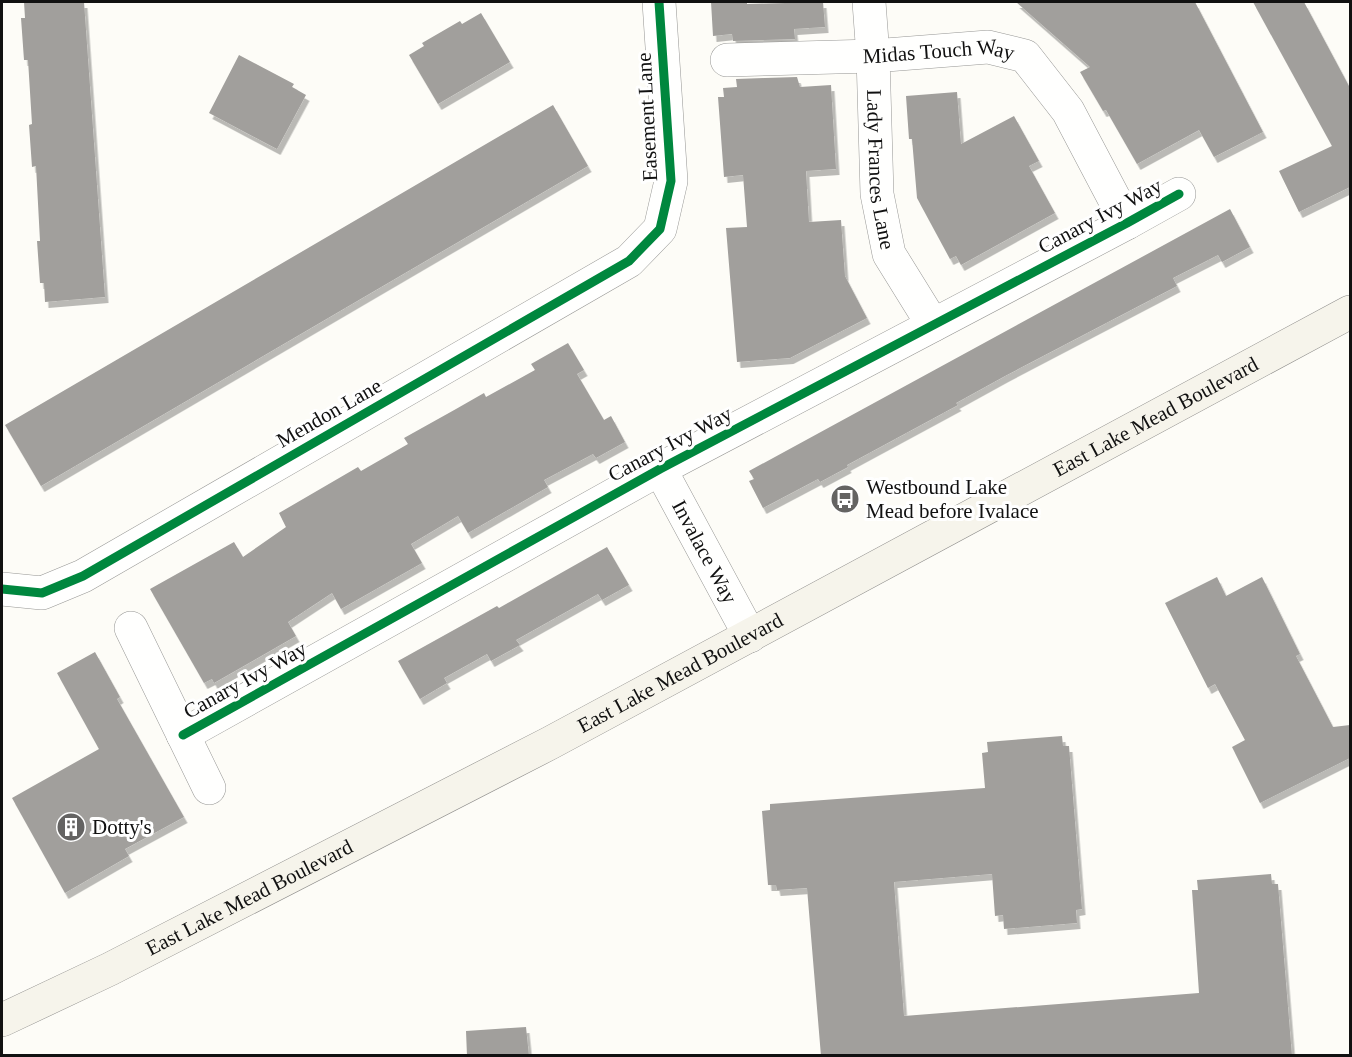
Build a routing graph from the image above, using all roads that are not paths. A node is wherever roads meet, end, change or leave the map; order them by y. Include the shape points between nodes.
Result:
1 (659, 2) edge
2 (869, 2) edge
3 (873, 57) junction
4 (727, 60) dead end
5 (1179, 194) dead end
6 (1127, 223) junction
7 (660, 229) joint
8 (1350, 312) edge
9 (933, 325) junction
10 (660, 469) junction
11 (2, 589) edge
12 (131, 628) dead end
13 (750, 636) junction
14 (183, 735) junction
15 (209, 788) dead end
16 (2, 1020) edge

1 - 7 street, Easement Lane via 671,181
2 - 3 street, Lady Frances Lane
3 - 4 street, Midas Touch Way
3 - 6 street, Midas Touch Way via 988,47 1025,57 1068,111
3 - 9 street, Lady Frances Lane via 877,194 889,254
5 - 6 street, Canary Ivy Way
6 - 9 street, Canary Ivy Way
7 - 11 street, Mendon Lane via 629,261 83,576 42,593
8 - 13 main road, East Lake Mead Boulevard
9 - 10 street, Canary Ivy Way
10 - 13 street, Invalace Way
10 - 14 street, Canary Ivy Way
12 - 14 street, Canary Ivy Way
13 - 16 main road, East Lake Mead Boulevard via 424,808
14 - 15 street, Canary Ivy Way

